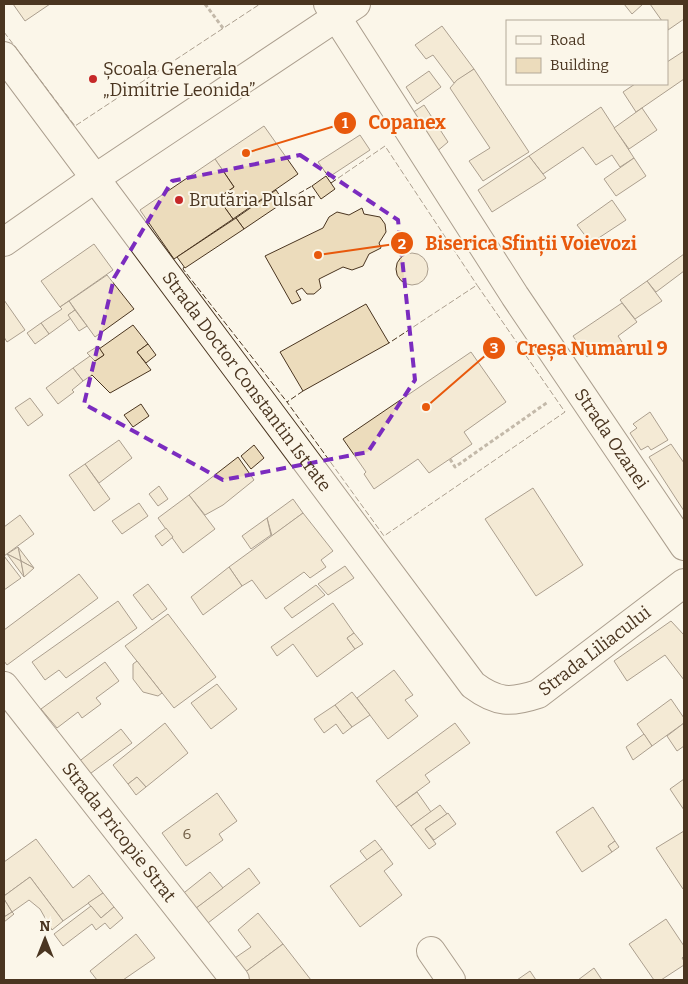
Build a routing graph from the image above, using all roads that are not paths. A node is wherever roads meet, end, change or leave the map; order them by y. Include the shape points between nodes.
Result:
1 (341, 8) edge
2 (4, 56) edge
3 (94, 178) junction
4 (4, 242) edge
5 (684, 546) edge
6 (684, 584) edge
7 (4, 686) edge
8 (498, 699) joint
9 (431, 951) dead end
10 (234, 980) edge
11 (450, 980) edge

1 - 3 street
1 - 5 street, Strada Ozanei via 515,296
2 - 3 street, Strada Doctor Constantin Istrate
3 - 4 street
3 - 8 street, Strada Doctor Constantin Istrate via 473,685
6 - 8 street, Strada Liliacului via 538,694 522,699
7 - 10 street, Strada Pricopie Strat
9 - 11 street

